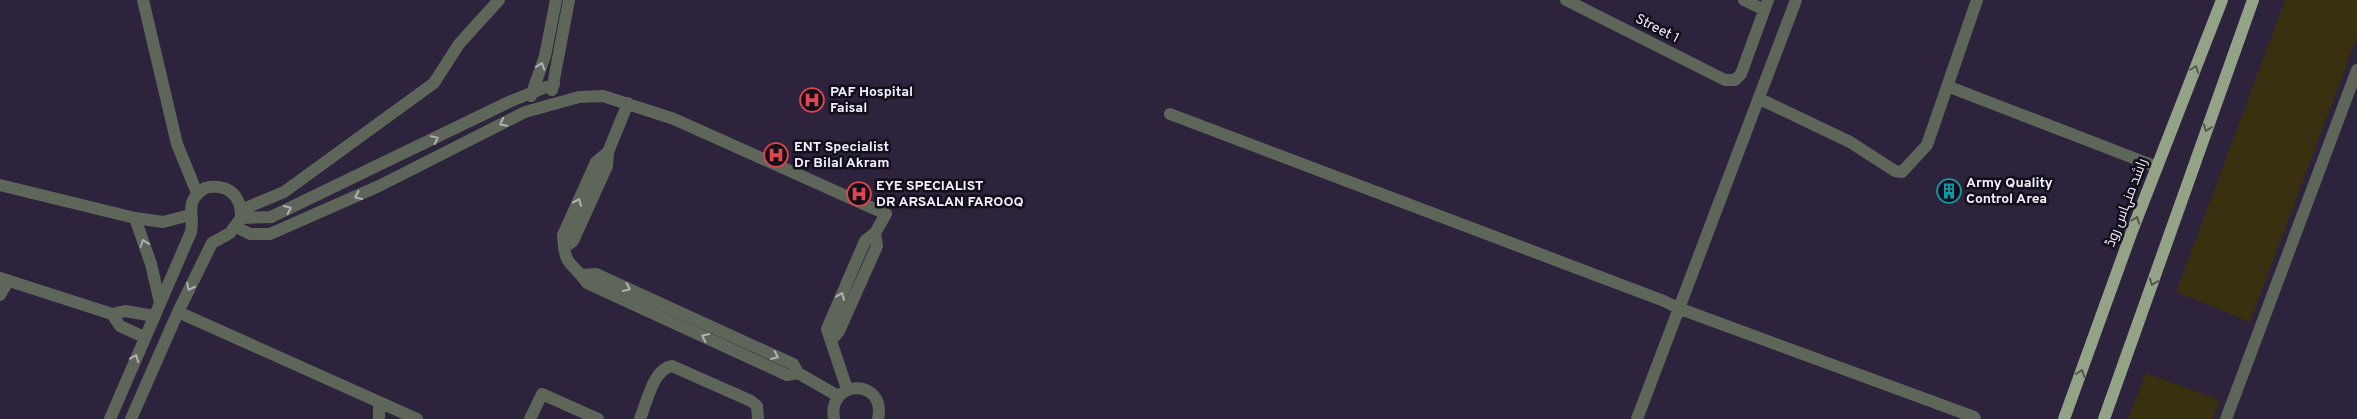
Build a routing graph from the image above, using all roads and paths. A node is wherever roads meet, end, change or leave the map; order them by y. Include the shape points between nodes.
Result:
1 (143, 0) edge
2 (499, 0) edge
3 (556, 0) edge
4 (568, 0) edge
5 (1566, 0) edge
6 (1744, 0) edge
7 (1796, 0) edge
8 (1977, 0) edge
9 (2222, 0) edge
10 (2253, 0) edge
11 (1766, 5) edge
12 (2357, 70) edge
13 (554, 84) junction
14 (1947, 86) junction
15 (532, 92) junction
16 (1760, 99) junction
17 (628, 103) junction
18 (548, 105) junction
19 (525, 112) junction
20 (1170, 114) dead end
21 (2157, 167) junction
22 (0, 185) edge
23 (197, 193) junction
24 (190, 215) junction
25 (135, 218) junction
26 (240, 218) junction
27 (4, 279) edge
28 (0, 295) edge
29 (160, 303) junction
30 (1678, 308) junction
31 (178, 312) junction
32 (112, 314) junction
33 (154, 316) junction
34 (144, 336) junction
35 (123, 389) junction
36 (843, 393) junction
37 (142, 395) junction
38 (379, 403) junction
39 (110, 419) edge
40 (131, 419) edge
41 (379, 419) edge
42 (417, 419) edge
43 (530, 419) edge
44 (598, 419) edge
45 (640, 419) edge
46 (758, 419) edge
47 (834, 419) edge
48 (878, 419) edge
49 (1637, 419) edge
50 (1975, 419) edge
51 (2064, 419) edge
52 (2104, 419) edge
53 (2226, 419) edge

1 - 23 street via 177,144
2 - 26 street via 460,44 434,83 284,192
15 -> 3 street via 545,56
4 - 13 street
5 - 11 street, Street 1 via 1725,80 1735,80 1742,74
6 - 11 street
7 - 16 street
8 - 14 street
21 -> 9 main road, راشد منہاس روڈ
10 -> 52 main road
12 - 53 street
13 - 15 street
13 - 18 street
14 - 16 street via 1926,145 1902,172 1850,142
14 - 21 street
15 - 19 street
26 -> 15 street via 271,217
16 - 30 street
17 - 18 street via 603,96 579,97
17 - 36 street via 674,119 886,214 875,233 877,246 832,341
17 - 36 street via 608,152 607,166 573,241 564,248 570,266 581,274 596,274 792,364 798,373
18 - 19 street
19 -> 26 street via 379,186 270,234 250,234
20 - 30 street
51 -> 21 main road, راشد منہاس روڈ
22 - 25 street
23 - 24 street via 192,200
23 - 26 street via 204,188 223,187 234,194
24 - 25 street via 163,222
24 - 29 street via 191,232
29 -> 25 street
26 -> 31 street via 212,243
27 - 28 street
27 - 32 street
29 - 33 street
30 - 49 street
30 - 50 street
31 - 37 street
31 - 38 street
32 - 33 street via 125,311
32 - 34 street via 120,326
33 - 34 street
35 -> 34 street
35 - 37 street
35 - 39 street
36 - 47 street via 833,406
36 - 48 street via 858,388 869,391 877,399
37 - 40 street
38 - 41 street
38 - 42 street
43 - 44 street via 542,394
45 - 46 street via 658,374 665,367 672,366 751,401 757,406

